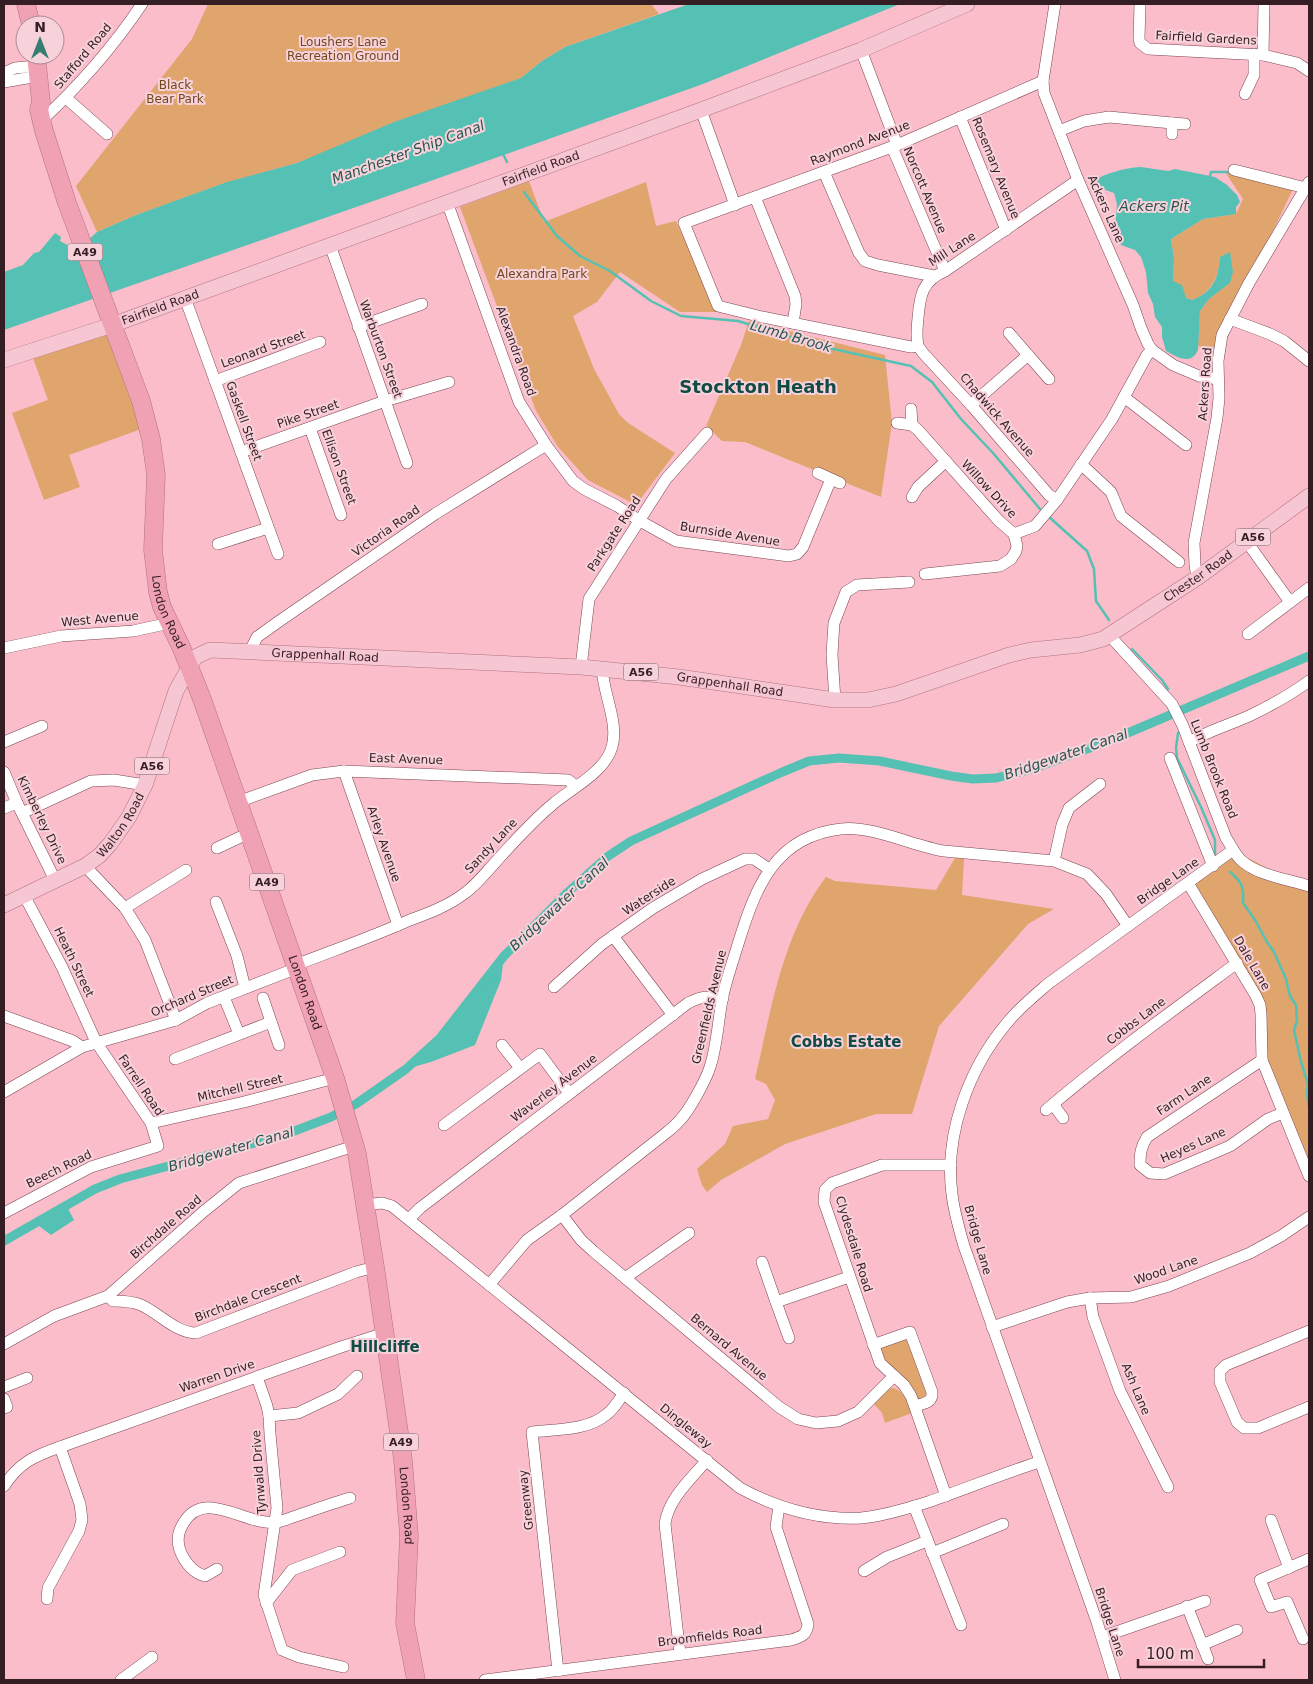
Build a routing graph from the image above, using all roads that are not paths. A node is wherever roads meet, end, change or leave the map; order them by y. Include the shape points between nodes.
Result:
1 (142, 4) edge
2 (967, 4) edge
3 (1055, 4) edge
4 (1140, 4) edge
5 (1264, 4) edge
6 (861, 50) junction
7 (1259, 54) junction
8 (32, 66) edge
9 (1309, 72) edge
10 (4, 73) edge
11 (1043, 81) junction
12 (4, 82) edge
13 (1245, 94) dead end
14 (66, 98) junction
15 (702, 110) junction
16 (40, 116) junction
17 (960, 117) junction
18 (1185, 124) dead end
19 (1059, 131) junction
20 (107, 134) dead end
21 (894, 146) junction
22 (1234, 170) dead end
23 (824, 172) junction
24 (1078, 180) junction
25 (1308, 185) edge
26 (755, 197) junction
27 (447, 202) junction
28 (735, 205) junction
29 (1006, 230) junction
30 (330, 245) junction
31 (940, 273) junction
32 (185, 298) junction
33 (422, 304) dead end
34 (1230, 319) junction
35 (793, 322) junction
36 (112, 325) junction
37 (358, 327) junction
38 (1009, 333) dead end
39 (320, 342) dead end
40 (918, 346) junction
41 (1152, 350) junction
42 (1028, 355) junction
43 (4, 360) edge
44 (1309, 361) edge
45 (1049, 379) dead end
46 (1218, 379) junction
47 (215, 381) junction
48 (449, 382) dead end
49 (1124, 397) junction
50 (385, 401) junction
51 (972, 405) junction
52 (911, 409) dead end
53 (897, 423) dead end
54 (912, 425) junction
55 (310, 428) junction
56 (707, 433) dead end
57 (546, 445) junction
58 (1186, 445) dead end
59 (240, 452) junction
60 (946, 461) junction
61 (407, 463) dead end
62 (1081, 464) junction
63 (818, 473) dead end
64 (1309, 496) edge
65 (912, 497) dead end
66 (1057, 500) junction
67 (341, 515) dead end
68 (640, 521) junction
69 (268, 528) junction
70 (1014, 534) junction
71 (1247, 542) junction
72 (218, 544) dead end
73 (278, 554) dead end
74 (1179, 562) dead end
75 (925, 574) dead end
76 (1197, 578) junction
77 (909, 582) dead end
78 (1309, 588) edge
79 (1290, 602) junction
80 (170, 623) junction
81 (1248, 634) dead end
82 (1110, 636) junction
83 (4, 648) edge
84 (250, 651) junction
85 (190, 666) junction
86 (581, 667) junction
87 (602, 668) junction
88 (1309, 681) edge
89 (835, 700) junction
90 (42, 726) dead end
91 (4, 742) edge
92 (1189, 742) junction
93 (1170, 758) dead end
94 (344, 771) junction
95 (4, 772) edge
96 (1100, 784) dead end
97 (145, 785) junction
98 (576, 786) junction
99 (238, 802) junction
100 (4, 808) edge
101 (19, 808) junction
102 (249, 833) junction
103 (217, 848) dead end
104 (1233, 850) junction
105 (1054, 861) junction
106 (85, 866) junction
107 (1213, 866) junction
108 (769, 869) junction
109 (186, 870) dead end
110 (55, 880) junction
111 (1188, 883) junction
112 (1309, 886) edge
113 (24, 895) junction
114 (216, 902) dead end
115 (4, 905) edge
116 (125, 908) junction
117 (398, 926) junction
118 (1128, 926) junction
119 (613, 936) junction
120 (1237, 963) junction
121 (296, 966) junction
122 (554, 986) dead end
123 (245, 988) junction
124 (224, 996) junction
125 (263, 998) dead end
126 (723, 998) junction
127 (673, 1015) junction
128 (4, 1016) edge
129 (176, 1020) junction
130 (271, 1022) junction
131 (239, 1034) junction
132 (96, 1042) junction
133 (279, 1045) dead end
134 (502, 1045) dead end
135 (82, 1047) junction
136 (175, 1059) dead end
137 (1262, 1060) junction
138 (520, 1068) junction
139 (334, 1078) junction
140 (4, 1092) edge
141 (569, 1093) junction
142 (1283, 1113) junction
143 (1063, 1118) dead end
144 (151, 1123) junction
145 (444, 1126) dead end
146 (158, 1146) joint
147 (354, 1146) junction
148 (1140, 1164) joint
149 (950, 1165) junction
150 (1309, 1176) edge
151 (364, 1205) junction
152 (5, 1208) edge
153 (562, 1215) junction
154 (1309, 1216) edge
155 (410, 1219) junction
156 (689, 1233) dead end
157 (762, 1262) dead end
158 (375, 1267) junction
159 (849, 1277) junction
160 (626, 1278) junction
161 (489, 1285) junction
162 (108, 1296) junction
163 (1090, 1298) junction
164 (776, 1302) junction
165 (992, 1327) junction
166 (1309, 1331) edge
167 (385, 1333) junction
168 (790, 1338) dead end
169 (4, 1344) edge
170 (873, 1345) junction
171 (357, 1376) dead end
172 (894, 1376) junction
173 (257, 1377) junction
174 (27, 1378) dead end
175 (4, 1387) edge
176 (624, 1393) junction
177 (4, 1399) edge
178 (916, 1406) junction
179 (1309, 1407) edge
180 (4, 1408) edge
181 (269, 1416) junction
182 (60, 1447) junction
183 (707, 1460) junction
184 (1039, 1462) junction
185 (4, 1486) edge
186 (1168, 1487) dead end
187 (946, 1496) junction
188 (350, 1498) dead end
189 (780, 1506) junction
190 (914, 1506) junction
191 (1271, 1520) dead end
192 (276, 1522) junction
193 (1003, 1524) dead end
194 (927, 1541) junction
195 (340, 1552) dead end
196 (932, 1553) junction
197 (1309, 1559) edge
198 (1289, 1568) junction
199 (216, 1569) dead end
200 (864, 1571) dead end
201 (47, 1599) dead end
202 (1205, 1601) dead end
203 (266, 1603) junction
204 (1187, 1606) junction
205 (961, 1625) dead end
206 (1238, 1630) dead end
207 (1102, 1637) junction
208 (1303, 1639) dead end
209 (1202, 1645) junction
210 (680, 1654) junction
211 (155, 1658) dead end
212 (1208, 1659) dead end
213 (343, 1667) dead end
214 (558, 1671) junction
215 (121, 1680) edge
216 (416, 1680) edge
217 (485, 1680) edge
218 (1114, 1680) edge

1 - 14 street, Stafford Road
2 - 6 main road, Fairfield Road
3 - 11 street, Ackers Lane
4 - 7 street, Fairfield Gardens via 1139,39 1148,49
5 - 7 street
6 - 15 main road, Fairfield Road
6 - 21 street, Norcott Avenue
7 - 9 street, Fairfield Gardens via 1297,63
7 - 13 street
8 - 10 street
8 - 12 street
8 - 16 highway, A49 via 30,96
11 - 17 street, Raymond Avenue
11 - 19 street, Ackers Lane via 1044,93
14 - 16 street, Stafford Road
14 - 20 street
15 - 27 main road, Fairfield Road
15 - 28 street
16 - 36 highway, A49
17 - 21 street, Raymond Avenue
17 - 29 street, Rosemary Avenue
18 - 19 street via 1172,128 1108,118 1084,121
19 - 24 street, Ackers Lane
21 - 23 street, Raymond Avenue
21 - 31 street, Norcott Avenue
22 - 25 street
23 - 26 street, Raymond Avenue
23 - 31 street via 865,261
24 - 29 street, Mill Lane
24 - 41 street, Ackers Lane
25 - 34 street, Ackers Road
26 - 28 street, Raymond Avenue
26 - 35 street via 795,296
27 - 30 main road, Fairfield Road
27 - 57 street, Alexandra Road via 516,395
28 - 35 street, Raymond Avenue via 684,223 718,306
29 - 31 street, Mill Lane
30 - 32 main road, Fairfield Road
30 - 37 street, Warburton Street
31 - 40 street, Mill Lane via 925,286 920,298
32 - 36 main road, Fairfield Road
32 - 47 street, Gaskell Street
33 - 37 street
34 - 44 street via 1284,341
34 - 46 street, Ackers Road via 1222,335
35 - 40 street via 901,346
36 - 43 main road, Fairfield Road
36 - 80 highway, London Road / A49 via 140,401 153,450 156,491 154,567 162,607
37 - 50 street, Warburton Street
38 - 42 street
39 - 47 street, Leonard Street
40 - 51 street, Chadwick Avenue
41 - 46 street, Ackers Lane via 1173,365 1199,376
41 - 49 street
42 - 45 street
42 - 51 street
46 - 76 street, Ackers Road via 1217,418 1194,543
47 - 59 street, Gaskell Street
48 - 50 street, Pike Street
49 - 58 street
49 - 62 street
50 - 55 street, Pike Street
50 - 61 street, Warburton Street
51 - 66 street, Chadwick Avenue via 1049,495
52 - 54 street
53 - 54 street
54 - 60 street, Willow Drive
55 - 59 street, Pike Street
55 - 67 street, Ellison Street
56 - 68 street, Parkgate Road via 666,479
57 - 68 street, Alexandra Road via 573,481
57 - 84 street, Victoria Road via 434,514 278,622 257,637
59 - 69 street, Gaskell Street
60 - 65 street, Willow Drive via 918,487
60 - 70 street, Willow Drive
62 - 66 street
62 - 74 street via 1111,492 1121,516
63 - 68 street, Burnside Avenue via 836,481 803,547 790,556 676,541
64 - 71 main road, Chester Road / A56
66 - 70 street via 1034,526
68 - 86 street, Parkgate Road via 589,599
69 - 72 street
69 - 73 street, Gaskell Street
70 - 75 street via 1016,551 1000,566
71 - 76 main road, Chester Road / A56
71 - 79 street
76 - 82 main road, Chester Road / A56
77 - 89 street via 857,585 846,592 834,623
78 - 79 street
79 - 81 street
80 - 83 street, West Avenue via 134,631 66,635
80 - 85 highway, London Road / A49
82 - 89 main road, Grappenhall Road / A56 via 1080,645 1009,655 882,698
82 - 92 street, Lumb Brook Road via 1168,698
84 - 85 main road, Grappenhall Road / A56 via 220,652 198,667
84 - 86 main road, Grappenhall Road / A56
85 - 97 main road, Walton Road / A56 via 176,691
85 - 99 highway, London Road / A49
86 - 87 main road, Grappenhall Road / A56
87 - 89 main road, Grappenhall Road / A56
87 - 98 street, Sandy Lane via 614,738 604,763
88 - 92 street via 1292,694 1249,716
90 - 91 street
92 - 104 street, Lumb Brook Road
93 - 107 street
94 - 98 street, East Avenue via 568,780
94 - 99 street, East Avenue via 312,775
94 - 117 street, Arley Avenue
95 - 101 street, Kimberley Drive
96 - 105 street via 1069,808
97 - 101 street via 114,780 91,781
97 - 106 main road, Walton Road / A56 via 119,833
98 - 117 street, Sandy Lane via 530,825 466,892 447,905
99 - 102 highway, London Road / A49
100 - 101 street
101 - 110 street, Kimberley Drive
102 - 103 street
102 - 121 highway, London Road / A49
104 - 107 street, Bridge Lane
104 - 112 street, Lumb Brook Road via 1242,861 1255,868
105 - 108 street, Greenfields Avenue via 944,851 862,829 842,828 802,840
105 - 118 street, Greenfields Avenue via 1087,874 1106,894
106 - 110 main road, Walton Road / A56
106 - 116 street
107 - 111 street, Bridge Lane
108 - 119 street, Waterside via 754,859 731,865 653,908
108 - 126 street, Greenfields Avenue via 747,913
109 - 116 street
110 - 113 main road, Walton Road / A56
111 - 118 street, Bridge Lane
111 - 120 street, Dale Lane
113 - 115 main road, Walton Road / A56
113 - 132 street, Heath Street
114 - 123 street via 237,956
116 - 129 street via 145,940
117 - 121 street, Sandy Lane
118 - 149 street, Bridge Lane via 1049,983 1007,1022 977,1067 965,1093 955,1126
119 - 122 street, Waterside
119 - 127 street
120 - 137 street, Dale Lane via 1260,1004
120 - 143 street, Cobbs Lane via 1135,1038 1050,1107
121 - 123 street, Orchard Street
121 - 139 highway, London Road / A49
123 - 124 street, Orchard Street
124 - 129 street, Orchard Street
124 - 131 street
125 - 130 street
126 - 127 street, Waverley Avenue via 700,997
126 - 153 street, Greenfields Avenue via 710,1068 682,1119
127 - 141 street, Waverley Avenue
128 - 135 street via 73,1040
129 - 132 street, Orchard Street
130 - 131 street
130 - 133 street
131 - 136 street
132 - 135 street, Orchard Street
132 - 144 street, Farrell Road
134 - 138 street
135 - 140 street, Orchard Street
137 - 142 street, Dale Lane
137 - 148 street, Farm Lane via 1147,1137 1142,1145
138 - 141 street via 540,1054
138 - 145 street
139 - 144 street, Mitchell Street
139 - 147 highway, London Road / A49
141 - 155 street, Waverley Avenue
142 - 148 street, Heyes Lane via 1268,1119 1230,1146 1164,1174 1150,1173
142 - 150 street, Dale Lane
144 - 146 street, Farrell Road
146 - 152 street, Beech Road via 91,1167
147 - 151 highway, London Road / A49
147 - 162 street, Birchdale Road via 239,1183
149 - 159 street, Clydesdale Road via 882,1165 832,1183 825,1190 824,1202
149 - 165 street, Bridge Lane via 951,1193 958,1225
151 - 155 street, Dingleway via 392,1206
151 - 158 highway, London Road / A49
153 - 160 street, Bernard Avenue via 581,1240
153 - 161 street, Greenfields Avenue via 526,1240
154 - 163 street, Wood Lane via 1250,1253 1169,1286 1131,1297
155 - 161 street, Dingleway
156 - 160 street
157 - 164 street
158 - 162 street, Birchdale Crescent via 196,1333 181,1330 139,1304 113,1301
158 - 167 highway, London Road / A49
159 - 164 street
159 - 170 street, Clydesdale Road
160 - 172 street, Bernard Avenue via 779,1407 798,1419 816,1423 838,1421 858,1412
161 - 176 street, Dingleway
162 - 169 street, Birchdale Road via 54,1316
163 - 165 street, Wood Lane via 1067,1302
163 - 186 street, Ash Lane via 1093,1316 1120,1391
164 - 168 street
165 - 184 street, Bridge Lane
166 - 179 street via 1226,1365 1220,1371 1220,1382 1237,1422 1244,1428 1258,1428
167 - 173 street, Warren Drive
167 - 216 highway, London Road / A49 via 408,1514 405,1622
170 - 172 street, Clydesdale Road via 880,1363
170 - 178 street via 910,1332 932,1392 930,1402
171 - 181 street via 338,1394 298,1414
172 - 178 street, Clydesdale Road
173 - 181 street, Tynwald Drive
173 - 182 street, Warren Drive
174 - 175 street
176 - 183 street, Dingleway
176 - 214 street, Greenway via 608,1414 593,1423 532,1432
177 - 180 street via 7,1407
178 - 187 street, Clydesdale Road
181 - 192 street, Tynwald Drive
182 - 185 street, Warren Drive via 29,1459
182 - 201 street via 80,1504 82,1520 48,1588
183 - 189 street, Dingleway via 740,1488
183 - 210 street via 666,1514
184 - 187 street, Dingleway
184 - 207 street, Bridge Lane
187 - 190 street, Dingleway
188 - 192 street
189 - 190 street, Dingleway via 833,1518 862,1518
189 - 210 street, Broomfields Road via 776,1528 807,1619 806,1632 791,1640
190 - 194 street
191 - 198 street
192 - 199 street via 218,1508 202,1507 190,1513 178,1536 179,1549 196,1574 205,1576
192 - 203 street, Tynwald Drive via 264,1595
193 - 196 street
194 - 196 street
194 - 200 street
195 - 203 street via 292,1570
196 - 205 street
197 - 198 street
198 - 208 street via 1260,1580 1271,1607 1287,1602
202 - 204 street
203 - 213 street, Tynwald Drive via 282,1650
204 - 207 street
204 - 209 street
206 - 209 street
207 - 218 street, Bridge Lane
209 - 212 street
210 - 214 street, Broomfields Road
211 - 215 street
214 - 217 street, Broomfields Road

